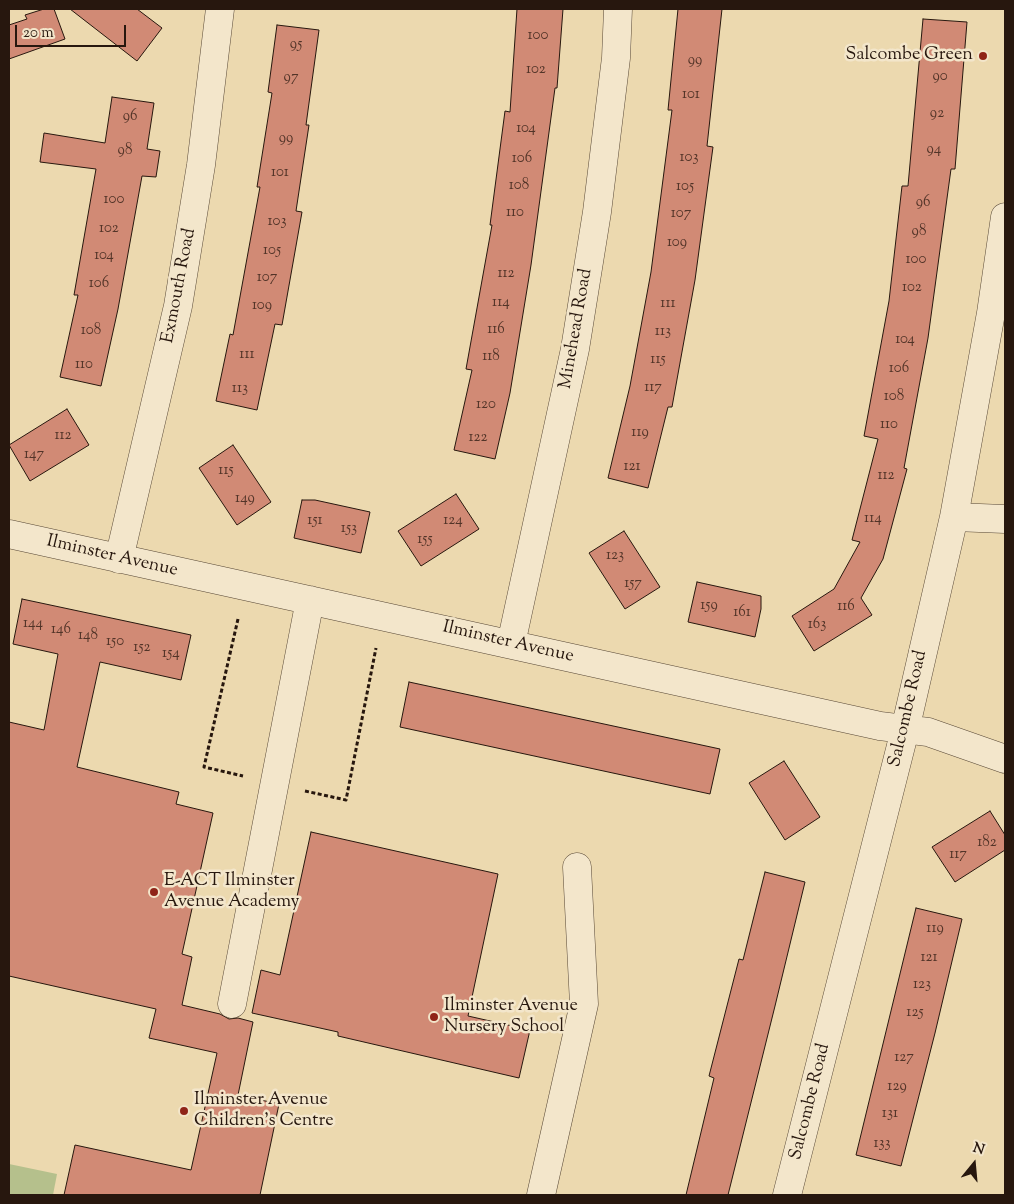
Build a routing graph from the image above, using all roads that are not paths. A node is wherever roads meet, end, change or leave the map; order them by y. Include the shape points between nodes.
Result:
1 (220, 9) edge
2 (618, 9) edge
3 (1005, 217) edge
4 (954, 517) junction
5 (1005, 519) edge
6 (9, 534) edge
7 (119, 559) junction
8 (310, 600) junction
9 (511, 644) junction
10 (905, 730) junction
11 (1005, 759) edge
12 (577, 867) dead end
13 (232, 1004) dead end
14 (541, 1195) edge
15 (787, 1195) edge

1 - 7 street, Exmouth Road via 202,165 178,306
2 - 9 street, Minehead Road via 616,58 598,202 575,349
3 - 4 street, Salcombe Road
4 - 5 street
4 - 10 street, Salcombe Road
6 - 7 street, Ilminster Avenue
7 - 8 street, Ilminster Avenue
8 - 9 street, Ilminster Avenue
8 - 13 street
9 - 10 street, Ilminster Avenue
10 - 11 street, Ilminster Avenue via 928,732
10 - 15 street, Salcombe Road
12 - 14 street via 584,1004

